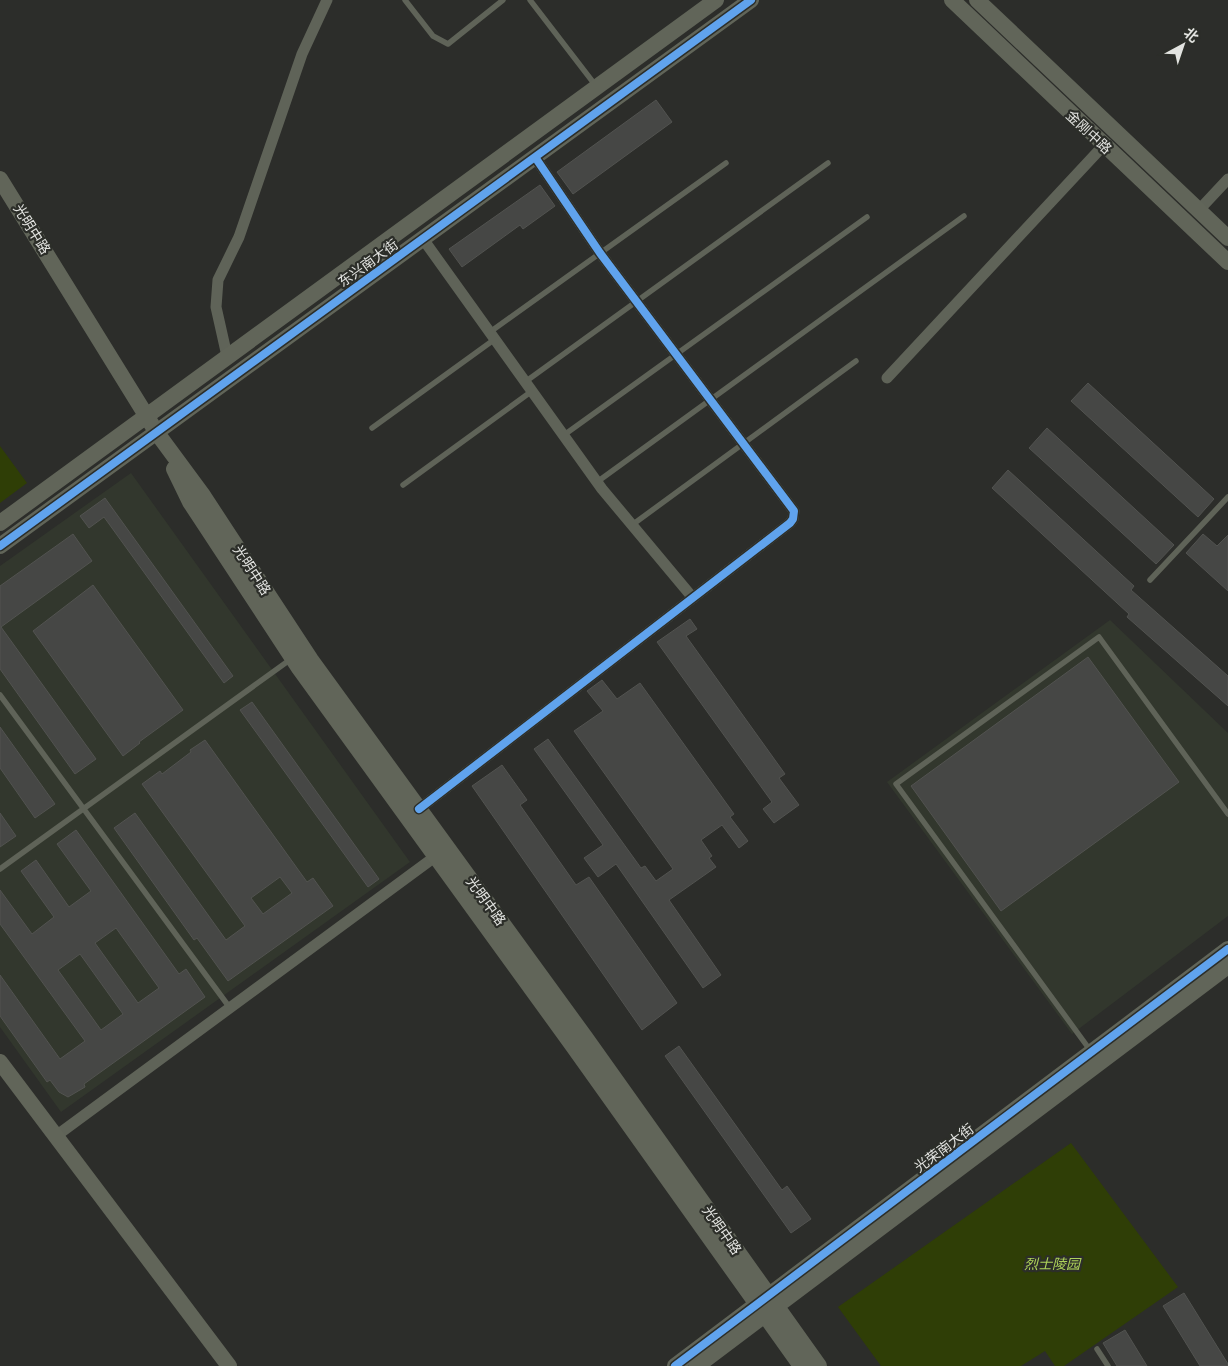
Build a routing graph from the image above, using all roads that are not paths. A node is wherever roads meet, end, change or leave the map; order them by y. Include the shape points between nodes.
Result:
1 (327, 0) edge
2 (404, 0) edge
3 (503, 0) edge
4 (530, 0) edge
5 (751, 0) edge
6 (952, 0) edge
7 (977, 0) edge
8 (705, 3) edge
9 (597, 87) junction
10 (1104, 145) junction
11 (535, 157) junction
12 (726, 162) dead end
13 (828, 163) dead end
14 (0, 179) edge
15 (1228, 179) edge
16 (1199, 210) junction
17 (964, 216) dead end
18 (866, 217) dead end
19 (1228, 238) edge
20 (423, 239) junction
21 (600, 253) junction
22 (1228, 262) edge
23 (637, 302) junction
24 (492, 336) junction
25 (676, 354) junction
26 (227, 356) junction
27 (856, 361) dead end
28 (887, 378) dead end
29 (529, 386) junction
30 (710, 400) junction
31 (146, 415) junction
32 (372, 428) dead end
33 (157, 433) junction
34 (564, 435) junction
35 (743, 444) junction
36 (597, 482) junction
37 (404, 485) dead end
38 (1228, 497) edge
39 (0, 523) edge
40 (632, 525) junction
41 (0, 546) edge
42 (1150, 580) dead end
43 (693, 598) junction
44 (293, 658) junction
45 (0, 695) edge
46 (83, 809) junction
47 (419, 809) junction
48 (1228, 814) edge
49 (436, 856) junction
50 (0, 869) edge
51 (1228, 949) edge
52 (1228, 966) edge
53 (230, 1008) junction
54 (1091, 1052) junction
55 (0, 1062) edge
56 (56, 1136) junction
57 (767, 1305) junction
58 (1097, 1350) dead end
59 (229, 1366) edge
60 (675, 1366) edge
61 (697, 1366) edge
62 (802, 1366) edge
63 (819, 1366) edge
64 (1108, 1366) edge

1 - 26 street via 302,54 240,237 218,280 216,306
2 - 3 lane via 433,36 448,44
4 - 9 lane
5 - 11 street, 东兴南大街
6 - 10 street, 金刚中路
7 - 16 street, 金刚中路
8 - 9 street, 东兴南大街
9 - 26 street, 东兴南大街
10 - 22 street, 金刚中路
10 - 28 street
11 - 20 street, 东兴南大街
11 - 21 street
12 - 21 lane
13 - 23 lane
14 - 31 street, 光明中路
15 - 16 street
16 - 19 street, 金刚中路
17 - 30 lane
18 - 25 lane
20 - 24 street
20 - 33 street, 东兴南大街
21 - 23 street
21 - 24 lane
23 - 25 street
23 - 29 lane
24 - 29 street
24 - 32 lane
25 - 30 street
25 - 34 lane
26 - 31 street, 东兴南大街
27 - 35 lane
29 - 34 street
29 - 37 lane
30 - 35 street
30 - 36 lane
31 - 33 street, 光明中路
31 - 39 street, 东兴南大街
33 - 41 street, 东兴南大街
33 - 44 street, 光明中路 via 190,502
33 - 47 street, 光明中路 via 202,494 311,660
34 - 36 street
35 - 40 lane
35 - 43 street via 794,511 793,519
36 - 40 street
38 - 42 lane
40 - 43 street
43 - 47 street
44 - 46 lane
44 - 49 street, 光明中路
45 - 46 lane
46 - 50 lane
46 - 53 lane
47 - 57 street, 光明中路
48 - 54 lane via 1098,637 896,784
49 - 53 street
49 - 57 street, 光明中路
51 - 54 street, 光荣南大街
52 - 57 street, 光荣南大街
53 - 56 street
54 - 57 street, 光荣南大街
55 - 56 street
56 - 59 street
57 - 60 street, 光荣南大街
57 - 61 street, 光荣南大街
57 - 62 street, 光明中路
57 - 63 street, 光明中路
58 - 64 lane

